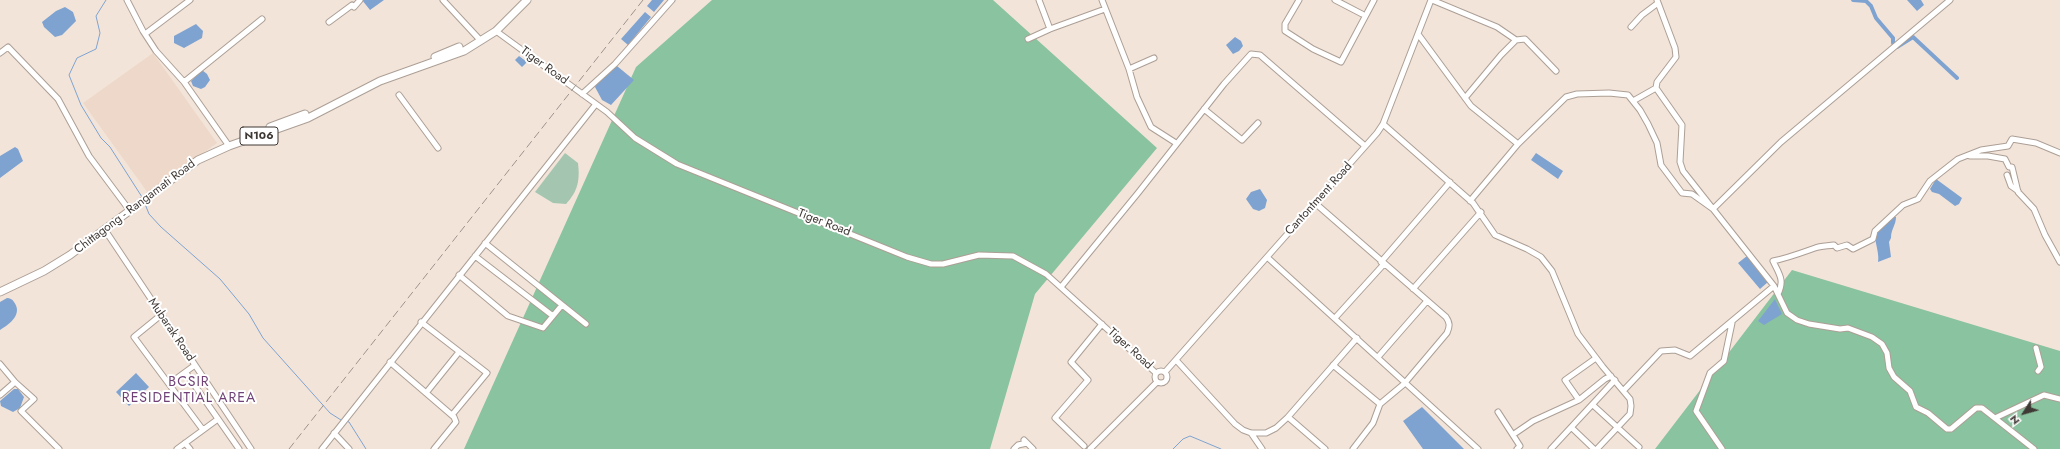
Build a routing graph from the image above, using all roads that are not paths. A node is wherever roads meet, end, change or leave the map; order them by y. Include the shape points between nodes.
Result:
1 (127, 0) edge
2 (190, 0) edge
3 (360, 0) edge
4 (444, 0) edge
5 (522, 0) edge
6 (527, 0) edge
7 (672, 0) edge
8 (1039, 0) edge
9 (1102, 0) edge
10 (1299, 0) edge
11 (1335, 0) edge
12 (1374, 0) edge
13 (1431, 0) edge
14 (1950, 0) edge
15 (1657, 2) edge
16 (1106, 9) junction
17 (1362, 14) dead end
18 (262, 19) dead end
19 (329, 22) dead end
20 (1631, 27) dead end
21 (1050, 29) junction
22 (496, 31) junction
23 (145, 34) junction
24 (1418, 34) junction
25 (1028, 39) dead end
26 (480, 40) junction
27 (1516, 40) junction
28 (0, 53) edge
29 (1154, 58) dead end
30 (1129, 69) junction
31 (1556, 71) dead end
32 (184, 82) junction
33 (1656, 88) junction
34 (582, 94) junction
35 (399, 95) dead end
36 (1465, 98) junction
37 (1633, 101) junction
38 (596, 104) junction
39 (1204, 109) junction
40 (1258, 123) dead end
41 (1383, 124) junction
42 (1176, 143) junction
43 (1518, 144) junction
44 (228, 145) junction
45 (1365, 146) junction
46 (438, 148) dead end
47 (2060, 153) edge
48 (1965, 156) junction
49 (2007, 174) dead end
50 (1450, 182) junction
51 (2018, 192) junction
52 (1470, 201) junction
53 (1315, 203) junction
54 (1712, 209) junction
55 (130, 210) junction
56 (1481, 212) junction
57 (105, 230) junction
58 (485, 244) junction
59 (475, 256) junction
60 (1267, 257) junction
61 (2060, 262) edge
62 (1382, 263) junction
63 (459, 275) junction
64 (1774, 286) junction
65 (1060, 287) junction
66 (0, 288) edge
67 (1413, 289) junction
68 (0, 292) edge
69 (1778, 294) junction
70 (1427, 301) junction
71 (562, 305) junction
72 (161, 315) junction
73 (553, 316) junction
74 (1335, 318) junction
75 (421, 322) junction
76 (1732, 322) junction
77 (586, 324) dead end
78 (1102, 324) junction
79 (1357, 338) junction
80 (2036, 348) dead end
81 (459, 352) junction
82 (1378, 357) junction
83 (1596, 358) junction
84 (1176, 360) junction
85 (390, 362) junction
86 (0, 364) edge
87 (195, 365) junction
88 (1333, 365) junction
89 (2038, 371) dead end
90 (1165, 372) junction
91 (186, 373) junction
92 (1156, 373) junction
93 (1611, 376) junction
94 (1615, 380) junction
95 (15, 382) junction
96 (1157, 382) junction
97 (1405, 382) junction
98 (169, 384) junction
99 (1624, 390) junction
100 (426, 393) junction
101 (0, 396) edge
102 (2060, 399) edge
103 (1579, 400) junction
104 (1380, 404) junction
105 (1594, 406) dead end
106 (1498, 412) dead end
107 (452, 415) junction
108 (1288, 417) junction
109 (1995, 418) junction
110 (218, 419) junction
111 (1617, 427) junction
112 (1572, 428) dead end
113 (202, 430) junction
114 (334, 433) junction
115 (1251, 433) junction
116 (1514, 434) junction
117 (186, 443) junction
118 (1084, 446) dead end
119 (1639, 447) dead end
120 (59, 449) edge
121 (177, 449) edge
122 (190, 449) edge
123 (239, 449) edge
124 (250, 449) edge
125 (322, 449) edge
126 (349, 449) edge
127 (434, 449) edge
128 (1014, 449) edge
129 (1033, 449) edge
130 (1090, 449) edge
131 (1262, 449) edge
132 (1325, 449) edge
133 (1352, 449) edge
134 (1478, 449) edge
135 (1517, 449) edge
136 (1551, 449) edge
137 (1594, 449) edge
138 (1597, 449) edge
139 (1722, 449) edge
140 (2034, 449) edge

1 - 23 street
2 - 23 street
3 - 19 street via 354,7
4 - 26 street
5 - 26 highway, Chittagong - Rangamati Road / N106
6 - 22 highway, Chittagong - Rangamati Road / N106
7 - 34 street via 615,64
8 - 21 street
9 - 16 street
10 - 12 street via 1285,24 1285,31 1313,49 1341,62
11 - 17 street
13 - 24 street, Cantontment Road
13 - 27 street via 1497,27
14 - 54 street via 1781,142
15 - 20 street
15 - 33 street via 1676,57 1657,82
16 - 21 street
16 - 30 street
18 - 32 street
21 - 25 street
22 - 26 highway, Chittagong - Rangamati Road / N106
22 - 34 street, Tiger Road
23 - 32 street via 156,51
24 - 36 street
24 - 41 street, Cantontment Road
26 - 44 highway, Chittagong - Rangamati Road / N106 via 447,58 380,81 308,118
27 - 31 street via 1525,38
27 - 36 street
28 - 55 street via 8,47 58,99 89,156
29 - 30 street
30 - 42 street via 1137,97 1151,127
32 - 44 street
33 - 37 street
33 - 54 street via 1682,125 1680,162 1683,171
34 - 38 street, Tiger Road
35 - 46 street
36 - 43 street via 1471,106
37 - 43 street via 1628,95 1609,93 1566,97
37 - 54 street via 1657,143 1661,165 1682,193 1692,194
38 - 58 street
38 - 65 street, Tiger Road via 635,138 677,164 907,256 931,264 943,264 979,255 1013,256 1046,274
39 - 40 street via 1242,140
39 - 42 street
39 - 45 street via 1251,54 1260,55
41 - 45 street, Cantontment Road
41 - 50 street
42 - 65 street
43 - 52 street
44 - 55 highway, Chittagong - Rangamati Road / N106 via 198,160
45 - 53 street, Cantontment Road
47 - 48 street via 2036,143 2012,139 2008,146 1981,150
48 - 51 street via 2005,159 2009,167 2012,167
48 - 69 street via 1930,181 1918,199 1903,205 1875,231 1873,239 1865,244 1853,249 1847,245 1837,248 1834,245 1819,247 1773,261 1782,281
49 - 51 street via 2011,186
50 - 52 street
50 - 62 street
51 - 61 street via 2034,209
52 - 56 street
53 - 60 street, Cantontment Road
53 - 62 street
54 - 64 street
55 - 57 highway, Chittagong - Rangamati Road / N106
55 - 66 highway, Chittagong - Rangamati Road / N106 via 62,255
56 - 67 street
56 - 83 street via 1495,235 1541,257 1556,280 1578,334
57 - 68 highway, Chittagong - Rangamati Road / N106 via 44,271
57 - 72 street, Mubarak Road
58 - 59 street
58 - 71 street
59 - 63 street
59 - 73 street
60 - 74 street
60 - 84 street, Cantontment Road
62 - 67 street
62 - 74 street
63 - 73 street via 508,316 543,328
63 - 75 street
64 - 69 street
64 - 76 street
65 - 78 street, Tiger Road
67 - 70 street
69 - 109 street via 1787,313 1797,320 1840,329 1848,328 1872,337 1882,344 1888,353 1889,368 1910,391 1916,407 1928,413 1947,430 1976,408 1982,408
70 - 82 street
70 - 97 street via 1446,317 1450,327
71 - 73 street
71 - 77 street
72 - 87 street, Mubarak Road
72 - 98 street via 134,337
74 - 79 street
75 - 81 street
75 - 85 street
76 - 99 street via 1690,356 1675,350 1661,351
76 - 139 street via 1724,361 1710,373 1696,411
78 - 92 street, Tiger Road
78 - 118 street via 1070,362 1088,380 1055,418
79 - 82 street
79 - 88 street
80 - 89 street via 2041,367
81 - 100 street
81 - 107 street via 487,373
82 - 97 street
83 - 93 street
83 - 103 street via 1565,380
84 - 90 street, Cantontment Road
84 - 115 street via 1235,424
85 - 100 street
85 - 114 street
86 - 95 street
87 - 91 street
87 - 124 street, Mubarak Road
88 - 104 street
88 - 108 street
90 - 92 street
90 - 96 street via 1166,381
91 - 98 street
91 - 110 street
92 - 96 street via 1154,378
93 - 94 street
93 - 103 street
94 - 99 street
94 - 136 street
95 - 101 street
95 - 120 street via 34,399 21,411
96 - 130 street
97 - 104 street
97 - 134 street
98 - 113 street
99 - 111 street via 1630,399 1630,414
100 - 107 street
102 - 109 street via 2044,395
103 - 116 street via 1533,421
104 - 133 street via 1373,423
105 - 111 street
106 - 116 street
107 - 127 street via 456,422
108 - 115 street via 1266,433
108 - 132 street
109 - 140 street
110 - 113 street
110 - 123 street
111 - 119 street
111 - 138 street
112 - 137 street
113 - 117 street
114 - 125 street
114 - 126 street
115 - 131 street
116 - 135 street via 1520,446
117 - 121 street
117 - 122 street
128 - 129 street via 1026,442

